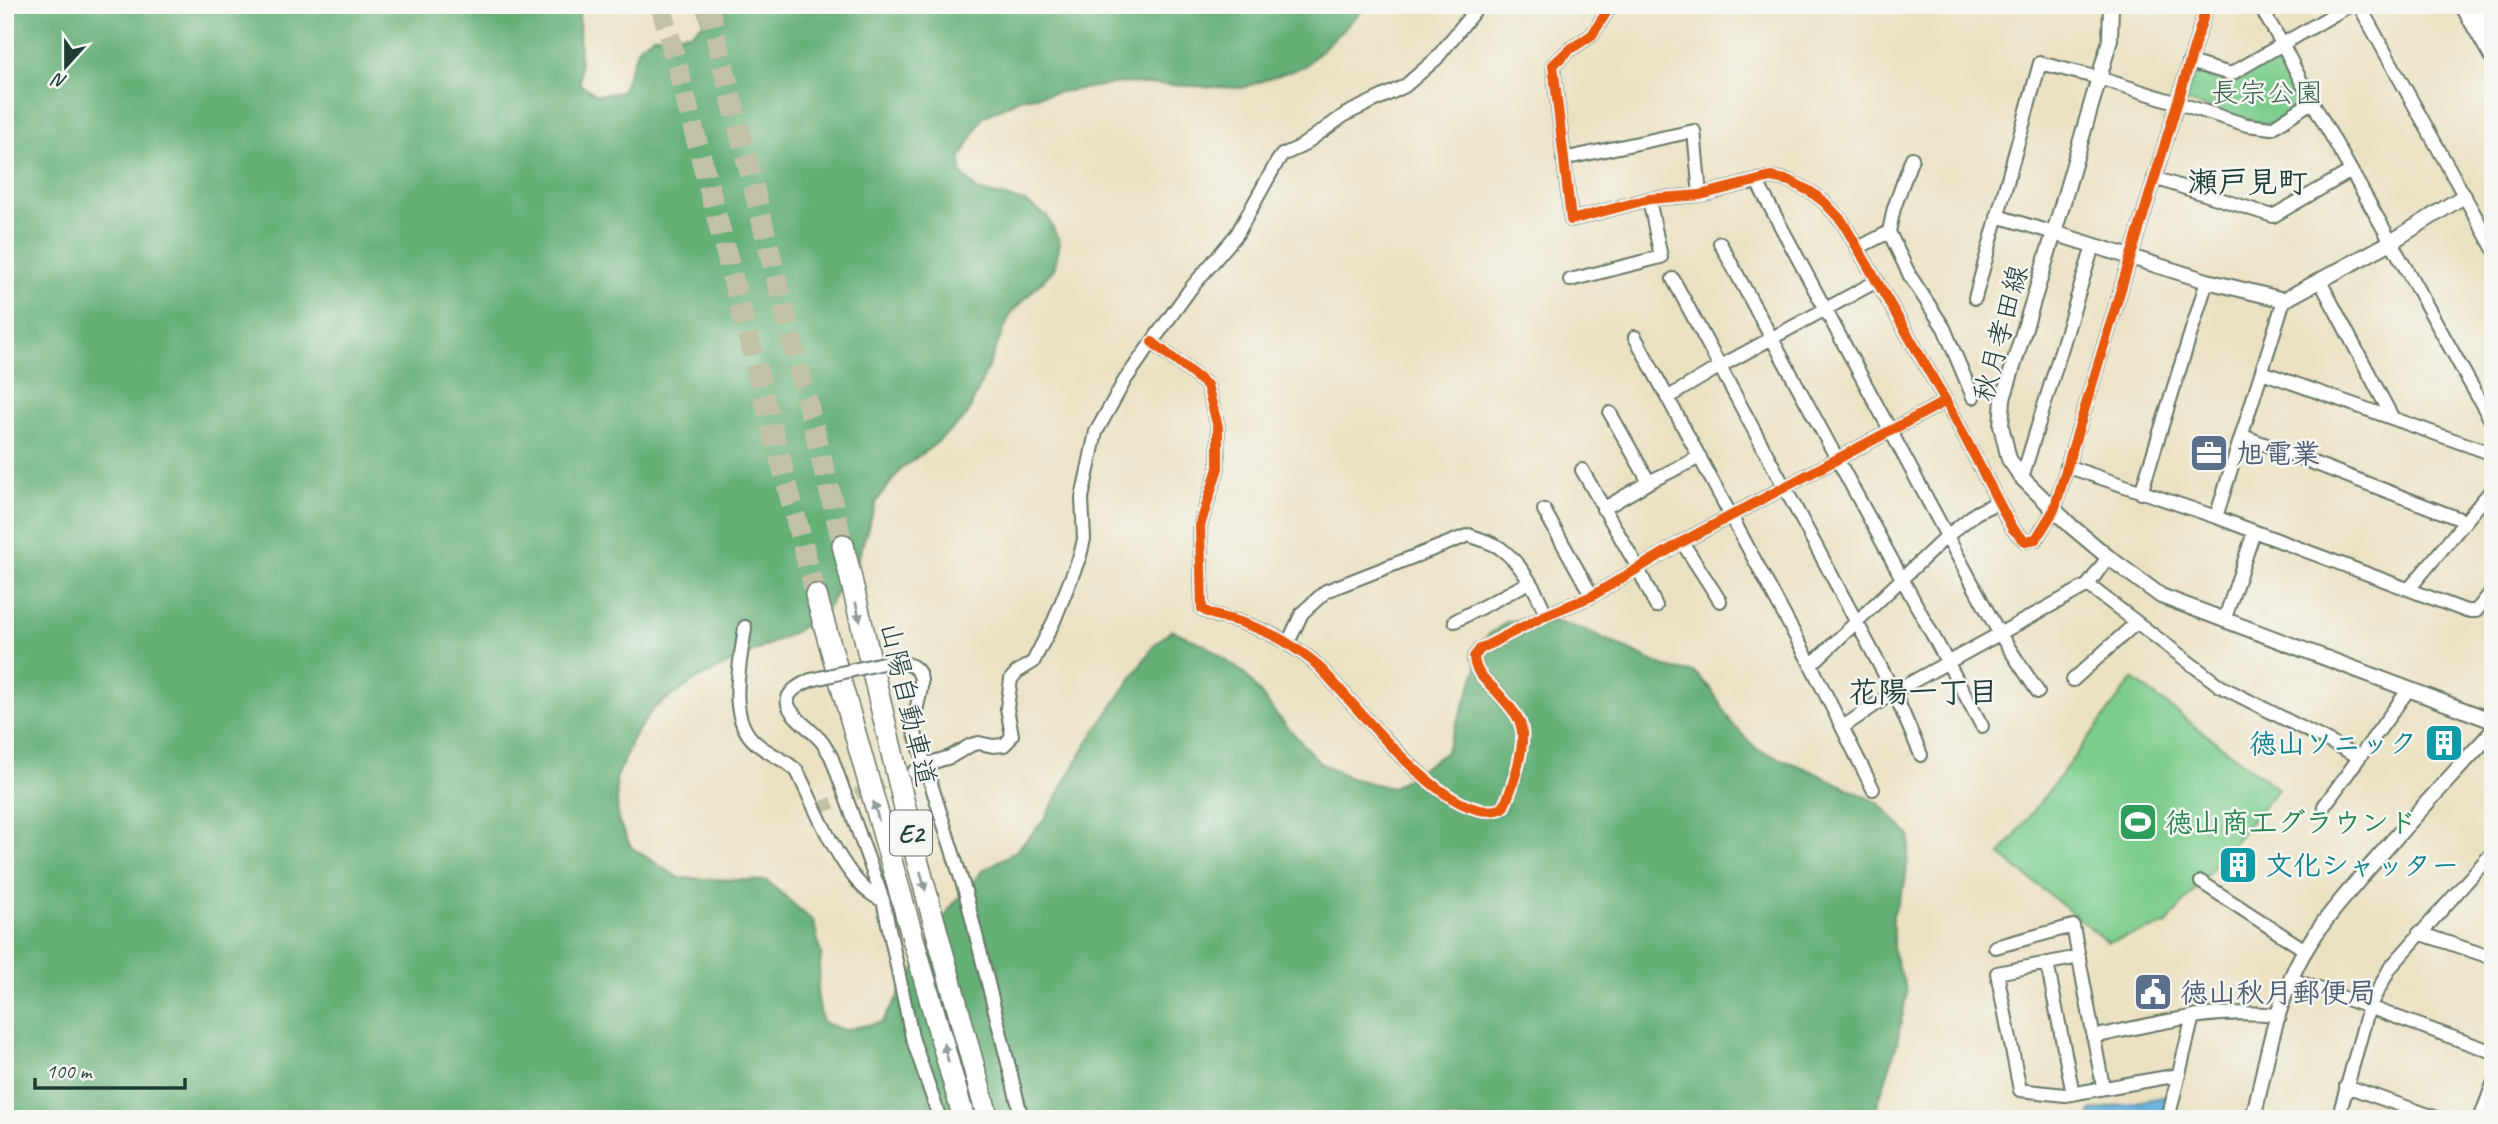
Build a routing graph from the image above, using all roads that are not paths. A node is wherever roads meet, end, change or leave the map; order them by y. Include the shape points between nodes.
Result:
1 (1479, 5) edge
2 (1611, 5) edge
3 (2111, 5) edge
4 (2207, 5) edge
5 (2259, 5) edge
6 (2350, 5) edge
7 (2359, 5) edge
8 (2465, 5) edge
9 (2483, 5) edge
10 (2493, 23) edge
11 (2283, 45) junction
12 (2493, 54) edge
13 (2189, 62) junction
14 (2099, 78) junction
15 (2313, 101) junction
16 (2178, 103) junction
17 (1912, 158) dead end
18 (1563, 159) junction
19 (2351, 171) junction
20 (2154, 178) junction
21 (1758, 182) junction
22 (1700, 195) junction
23 (2464, 196) junction
24 (1649, 200) junction
25 (1997, 216) junction
26 (1889, 232) junction
27 (2054, 233) junction
28 (2391, 242) junction
29 (1720, 243) dead end
30 (2093, 246) junction
31 (1858, 248) junction
32 (2493, 248) edge
33 (2130, 256) junction
34 (1673, 279) dead end
35 (1570, 280) dead end
36 (1877, 281) junction
37 (2207, 281) junction
38 (2320, 281) junction
39 (1975, 298) dead end
40 (2284, 300) junction
41 (1824, 310) junction
42 (1635, 337) dead end
43 (1773, 340) junction
44 (1152, 342) junction
45 (1719, 367) junction
46 (2262, 372) junction
47 (1973, 397) dead end
48 (1667, 398) junction
49 (1946, 401) junction
50 (1610, 413) dead end
51 (2392, 417) junction
52 (2493, 424) edge
53 (1892, 431) junction
54 (2243, 436) junction
55 (2493, 454) edge
56 (1700, 457) junction
57 (1837, 459) junction
58 (2066, 466) junction
59 (1582, 470) dead end
60 (2022, 478) junction
61 (1649, 482) junction
62 (2493, 488) edge
63 (1784, 489) junction
64 (2141, 493) junction
65 (1998, 502) junction
66 (1603, 509) junction
67 (1544, 510) dead end
68 (2054, 510) junction
69 (1732, 516) junction
70 (2216, 517) junction
71 (2465, 521) junction
72 (2253, 532) junction
73 (1947, 536) junction
74 (1682, 542) junction
75 (843, 545) tunnel mouth
76 (2108, 557) junction
77 (1638, 568) junction
78 (1902, 579) junction
79 (1530, 582) junction
80 (2088, 584) junction
81 (2409, 589) junction
82 (2493, 590) edge
83 (816, 595) tunnel mouth
84 (1592, 596) junction
85 (1720, 601) dead end
86 (1656, 606) dead end
87 (1546, 615) junction
88 (1455, 621) dead end
89 (1857, 621) junction
90 (2224, 621) junction
91 (2136, 623) junction
92 (745, 627) dead end
93 (1999, 633) junction
94 (1288, 643) junction
95 (1949, 664) junction
96 (1811, 665) junction
97 (2073, 680) dead end
98 (2409, 690) junction
99 (1894, 692) junction
100 (2038, 692) dead end
101 (2493, 721) edge
102 (1982, 726) dead end
103 (1843, 727) junction
104 (2493, 731) edge
105 (1921, 755) dead end
106 (2359, 757) junction
107 (919, 769) junction
108 (1873, 789) dead end
109 (2324, 806) dead end
110 (2493, 852) edge
111 (2488, 864) edge
112 (2202, 882) dead end
113 (883, 900) junction
114 (2420, 933) junction
115 (1994, 947) dead end
116 (2305, 950) junction
117 (2078, 957) junction
118 (2493, 958) edge
119 (2047, 964) junction
120 (2291, 979) junction
121 (2369, 1007) junction
122 (2278, 1015) junction
123 (2193, 1016) junction
124 (2094, 1037) junction
125 (2493, 1052) edge
126 (2179, 1075) junction
127 (2346, 1086) junction
128 (2103, 1087) junction
129 (2492, 1090) edge
130 (2073, 1094) junction
131 (940, 1119) edge
132 (964, 1119) edge
133 (988, 1119) edge
134 (1022, 1119) edge
135 (2168, 1119) edge
136 (2253, 1119) edge
137 (2338, 1119) edge
138 (2440, 1119) edge
139 (2480, 1119) edge

1 - 44 street via 1436,59 1405,86 1346,114 1282,155 1237,234
2 - 18 street via 1592,35 1553,65
3 - 14 street, 秋月孝田線 via 2110,40
4 - 13 street
5 - 11 street
6 - 11 street
7 - 23 street
8 - 12 highway
9 - 10 highway
11 - 13 street via 2231,74
11 - 15 street
13 - 16 street
14 - 16 street
14 - 25 street via 2040,62
14 - 27 street, 秋月孝田線
15 - 16 street via 2272,128
15 - 19 street
16 - 20 street
17 - 26 street
18 - 22 street via 1694,131
18 - 24 street via 1571,220
19 - 20 street via 2273,216
19 - 28 street
20 - 33 street
21 - 22 street
21 - 31 street via 1772,177 1811,192 1834,211
21 - 41 street
22 - 24 street
23 - 28 street
23 - 32 street
24 - 35 street via 1661,257
25 - 27 street
25 - 39 street
26 - 31 street
26 - 47 street via 1910,276 1944,328
27 - 30 street
27 - 60 street, 秋月孝田線 via 2003,399 2001,426 2009,459
28 - 38 street
28 - 52 street
29 - 43 street
30 - 33 street
30 - 60 street
31 - 36 street
33 - 37 street
33 - 58 street
34 - 45 street
36 - 41 street
36 - 49 street
37 - 40 street
37 - 64 street
38 - 40 street
38 - 51 street
40 - 46 street
41 - 43 street
41 - 53 street
42 - 48 street
43 - 45 street
43 - 57 street
44 - 94 street via 1208,384 1218,427 1218,467 1200,526 1202,609
44 - 107 street via 1096,432 1082,498 1080,556 1033,662 1012,678 1007,708 1012,735 1004,745 971,745
45 - 48 street
45 - 63 street
46 - 51 street
46 - 54 street
48 - 56 street
49 - 53 street
49 - 65 street
50 - 61 street
51 - 55 street
53 - 57 street
53 - 73 street
54 - 70 street
54 - 71 street
56 - 61 street
56 - 69 street
57 - 63 street
57 - 78 street
58 - 64 street
58 - 68 street
59 - 66 street
60 - 68 street, 秋月孝田線
61 - 66 street
62 - 71 street
63 - 69 street
63 - 89 street
64 - 70 street
65 - 68 street via 2025,541 2036,540
65 - 73 street
66 - 77 street
67 - 84 street
68 - 76 street, 秋月孝田線
69 - 74 street
69 - 96 street
70 - 72 street
71 - 81 street
72 - 81 street
72 - 90 street
73 - 78 street
73 - 93 street
74 - 77 street
74 - 85 street
75 -> 133 highway, 山陽自動車道 / E2 via 918,863
76 - 80 street
76 - 90 street, 秋月孝田線 via 2161,596
77 - 84 street
77 - 86 street
78 - 89 street
78 - 95 street
79 - 87 street
79 - 88 street
79 - 94 street via 1498,546 1469,535 1326,591 1302,613
80 - 91 street
80 - 93 street
81 - 82 street via 2466,611 2476,611
132 -> 83 highway, 山陽自動車道 / E2
84 - 87 street
87 - 94 street via 1480,649 1474,657 1475,669 1521,723 1511,791 1503,808 1494,812 1469,808 1421,774 1315,663
89 - 96 street
89 - 99 street
90 - 98 street, 秋月孝田線
91 - 97 street
91 - 106 street via 2220,686
92 - 113 street via 738,685 741,723 758,746 797,771 854,880 872,897
93 - 95 street
93 - 100 street
95 - 99 street
95 - 102 street
96 - 103 street
98 - 101 street, 秋月孝田線
98 - 106 street
99 - 103 street
99 - 105 street
103 - 108 street
104 - 116 street via 2394,838
106 - 109 street
107 - 113 street, bridge via 913,727 922,677 916,667 891,661 794,687 788,697 789,708 831,756
107 - 134 street via 965,891
110 - 111 street
111 - 114 street
112 - 116 street
113 - 131 street via 912,1037
114 - 118 street
114 - 121 street via 2390,968
115 - 117 street via 2073,926
116 - 120 street
117 - 119 street
117 - 124 street
119 - 130 street
119 - 130 street via 1997,973 2020,1090
120 - 121 street
120 - 122 street
121 - 125 street
121 - 127 street
122 - 123 street via 2232,1012
122 - 136 street
123 - 124 street
123 - 126 street
124 - 128 street
126 - 128 street
126 - 135 street
127 - 137 street
127 - 138 street
128 - 130 street
129 - 139 street

